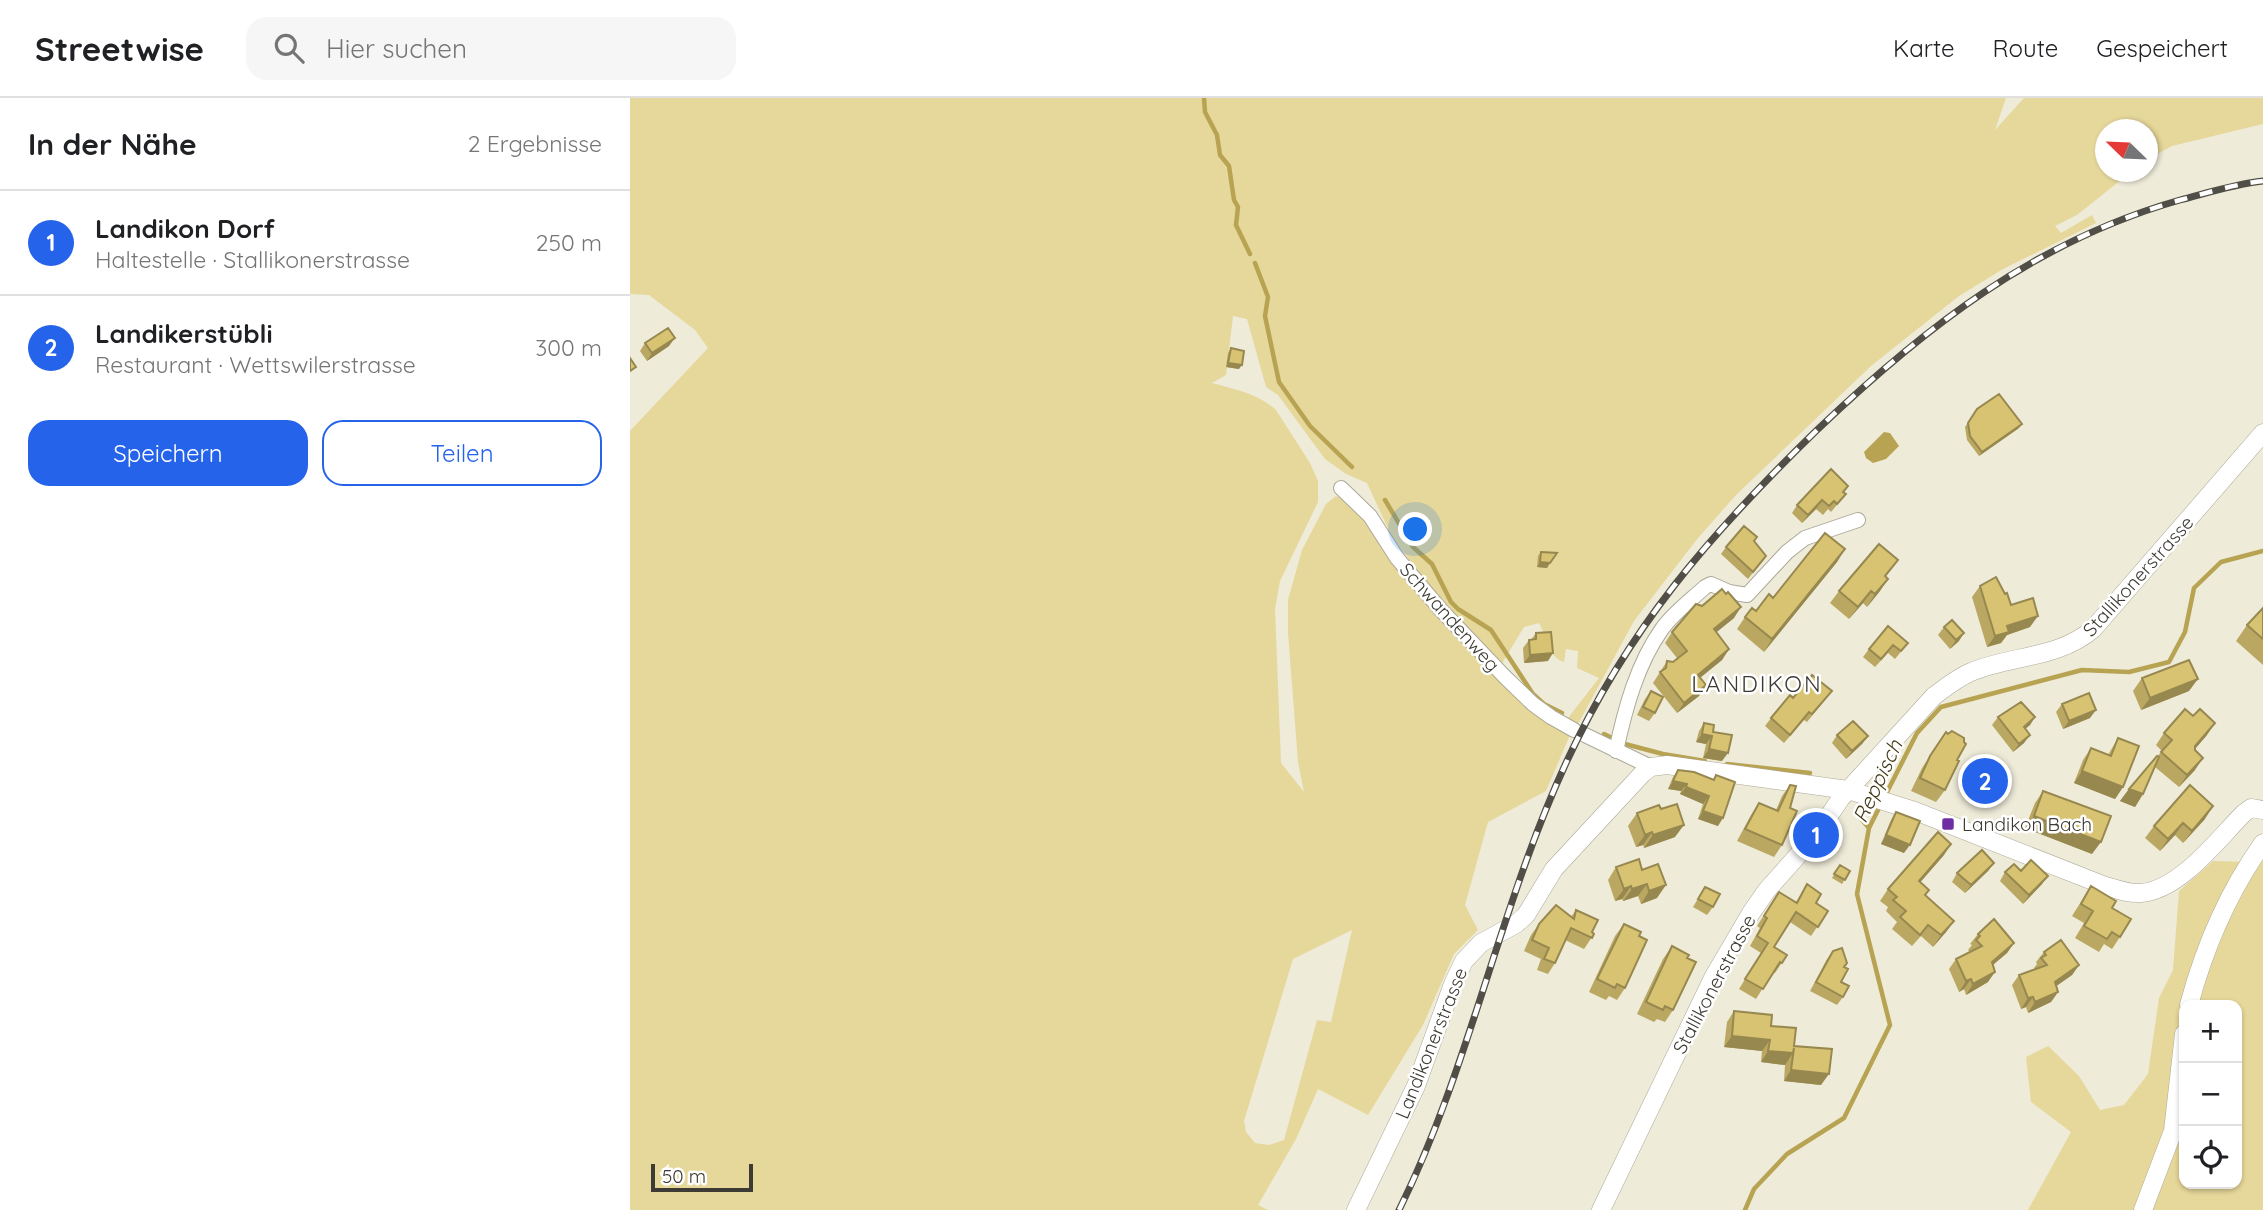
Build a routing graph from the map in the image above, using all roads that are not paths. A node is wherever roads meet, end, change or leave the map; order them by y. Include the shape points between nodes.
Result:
1 (2263, 433) edge
2 (1341, 488) dead end
3 (1858, 520) dead end
4 (1616, 751) junction
5 (1651, 767) junction
6 (1848, 790) junction
7 (2263, 810) edge
8 (2263, 844) edge
9 (2190, 1000) edge
10 (2181, 1063) edge
11 (1356, 1210) edge
12 (1601, 1210) edge
13 (2143, 1210) edge

1 - 6 street, Stallikonerstrasse via 2093,629 2066,646 1973,671 1952,682
2 - 4 street, Schwandenweg via 1370,516 1396,558 1441,610 1533,704
3 - 4 street via 1805,538 1746,595 1712,584 1671,620 1647,654
4 - 5 street, Schwandenweg
5 - 6 street via 1668,765
5 - 11 street, Landikonerstrasse via 1554,869 1526,915 1481,943 1464,961 1416,1086
6 - 7 street via 2133,893 2173,882 2244,813
6 - 12 street, Stallikonerstrasse via 1767,890 1730,948
8 - 9 street via 2218,925
10 - 13 street via 2173,1131

